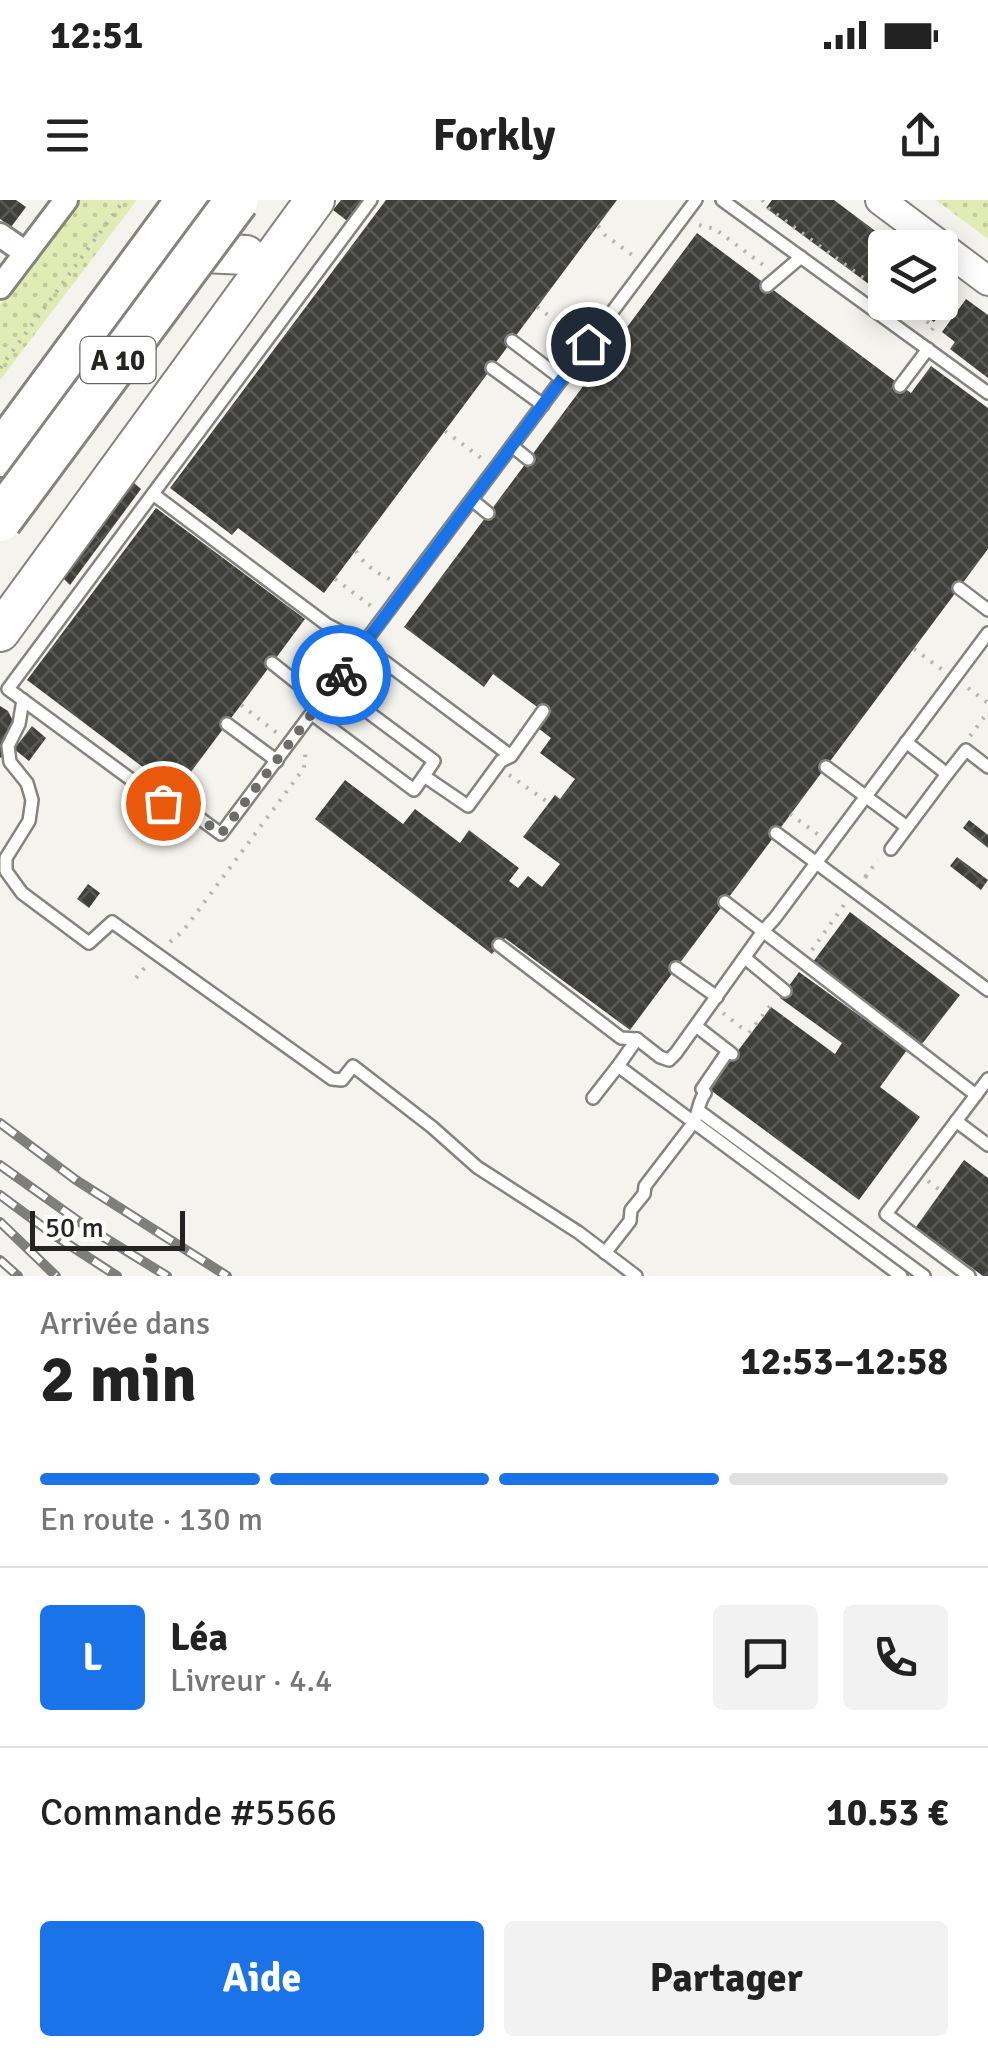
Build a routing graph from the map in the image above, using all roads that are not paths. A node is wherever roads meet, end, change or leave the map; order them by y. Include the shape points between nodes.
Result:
1 (188, 200) edge
2 (236, 200) edge
3 (287, 200) edge
4 (315, 200) edge
5 (371, 200) edge
6 (722, 200) edge
7 (880, 200) edge
8 (58, 203) edge
9 (692, 205) edge
10 (0, 235) edge
11 (26, 253) junction
12 (796, 253) junction
13 (246, 255) junction
14 (166, 258) joint
15 (988, 281) edge
16 (768, 286) dead end
17 (0, 288) edge
18 (512, 341) dead end
19 (928, 349) junction
20 (492, 368) dead end
21 (562, 379) junction
22 (900, 386) dead end
23 (988, 393) edge
24 (543, 405) junction
25 (512, 446) junction
26 (0, 454) edge
27 (528, 459) dead end
28 (0, 479) edge
29 (153, 494) junction
30 (472, 500) junction
31 (488, 513) dead end
32 (0, 520) edge
33 (37, 562) junction
34 (959, 588) dead end
35 (0, 593) edge
36 (988, 610) edge
37 (0, 632) edge
38 (988, 632) edge
39 (363, 646) junction
40 (272, 663) dead end
41 (333, 686) junction
42 (23, 700) junction
43 (321, 702) junction
44 (543, 711) dead end
45 (312, 714) junction
46 (227, 724) dead end
47 (906, 742) junction
48 (510, 757) junction
49 (277, 761) junction
50 (826, 766) dead end
51 (988, 768) edge
52 (946, 773) junction
53 (424, 776) junction
54 (867, 796) junction
55 (906, 826) junction
56 (776, 833) dead end
57 (892, 849) dead end
58 (817, 862) junction
59 (3, 873) edge
60 (725, 902) dead end
61 (764, 930) junction
62 (499, 945) dead end
63 (745, 958) junction
64 (676, 968) dead end
65 (784, 990) road end
66 (988, 990) edge
67 (717, 997) junction
68 (696, 1026) junction
69 (637, 1039) junction
70 (618, 1066) junction
71 (988, 1079) edge
72 (976, 1095) junction
73 (593, 1098) dead end
74 (696, 1117) junction
75 (956, 1121) junction
76 (988, 1145) edge
77 (606, 1254) junction
78 (636, 1276) edge
79 (900, 1276) edge
80 (924, 1276) edge
81 (969, 1276) edge

1 - 26 highway, A 10
2 - 32 highway, A 10, bridge
3 - 13 main road
4 - 33 main road
5 - 29 lane
6 - 12 lane
7 - 15 street
8 - 11 street
9 - 21 lane
10 - 11 street
11 - 17 street
12 - 16 lane
12 - 19 lane
13 - 14 main road via 182,252
13 - 33 main road
14 - 28 street
18 - 21 lane
19 - 22 lane
19 - 23 lane
20 - 24 lane
21 - 24 lane
24 - 25 lane
25 - 27 lane
25 - 30 lane
29 - 39 lane
29 - 42 lane via 8,689
30 - 31 lane
30 - 39 lane
33 - 35 main road
33 - 37 main road
34 - 36 lane
38 - 47 lane
39 - 41 lane
39 - 48 lane
40 - 43 lane
41 - 43 lane
41 - 53 lane via 434,761
42 - 49 lane via 163,803 179,803 221,834
42 - 59 lane via 8,746 32,800
43 - 45 lane
44 - 48 lane
45 - 49 lane
45 - 53 lane via 414,790
46 - 49 lane
47 - 52 lane
47 - 54 lane
48 - 53 lane via 468,806
50 - 54 lane
51 - 52 lane via 966,750
52 - 55 lane
54 - 55 lane
54 - 58 lane
55 - 57 lane
56 - 58 lane
58 - 61 lane
58 - 66 lane
59 - 77 lane via 88,942 112,922 332,1079 342,1080 353,1066 477,1167
60 - 61 lane
61 - 63 lane
61 - 72 lane
62 - 69 lane via 621,1038
63 - 65 lane
63 - 67 lane
64 - 67 lane
67 - 68 lane
68 - 69 lane via 669,1060
68 - 74 lane via 731,1053 702,1088
69 - 70 lane
70 - 73 lane
70 - 74 lane
71 - 72 lane
72 - 75 lane
74 - 77 lane
74 - 79 lane
74 - 80 lane
75 - 76 lane
75 - 81 lane via 886,1214
77 - 78 lane

